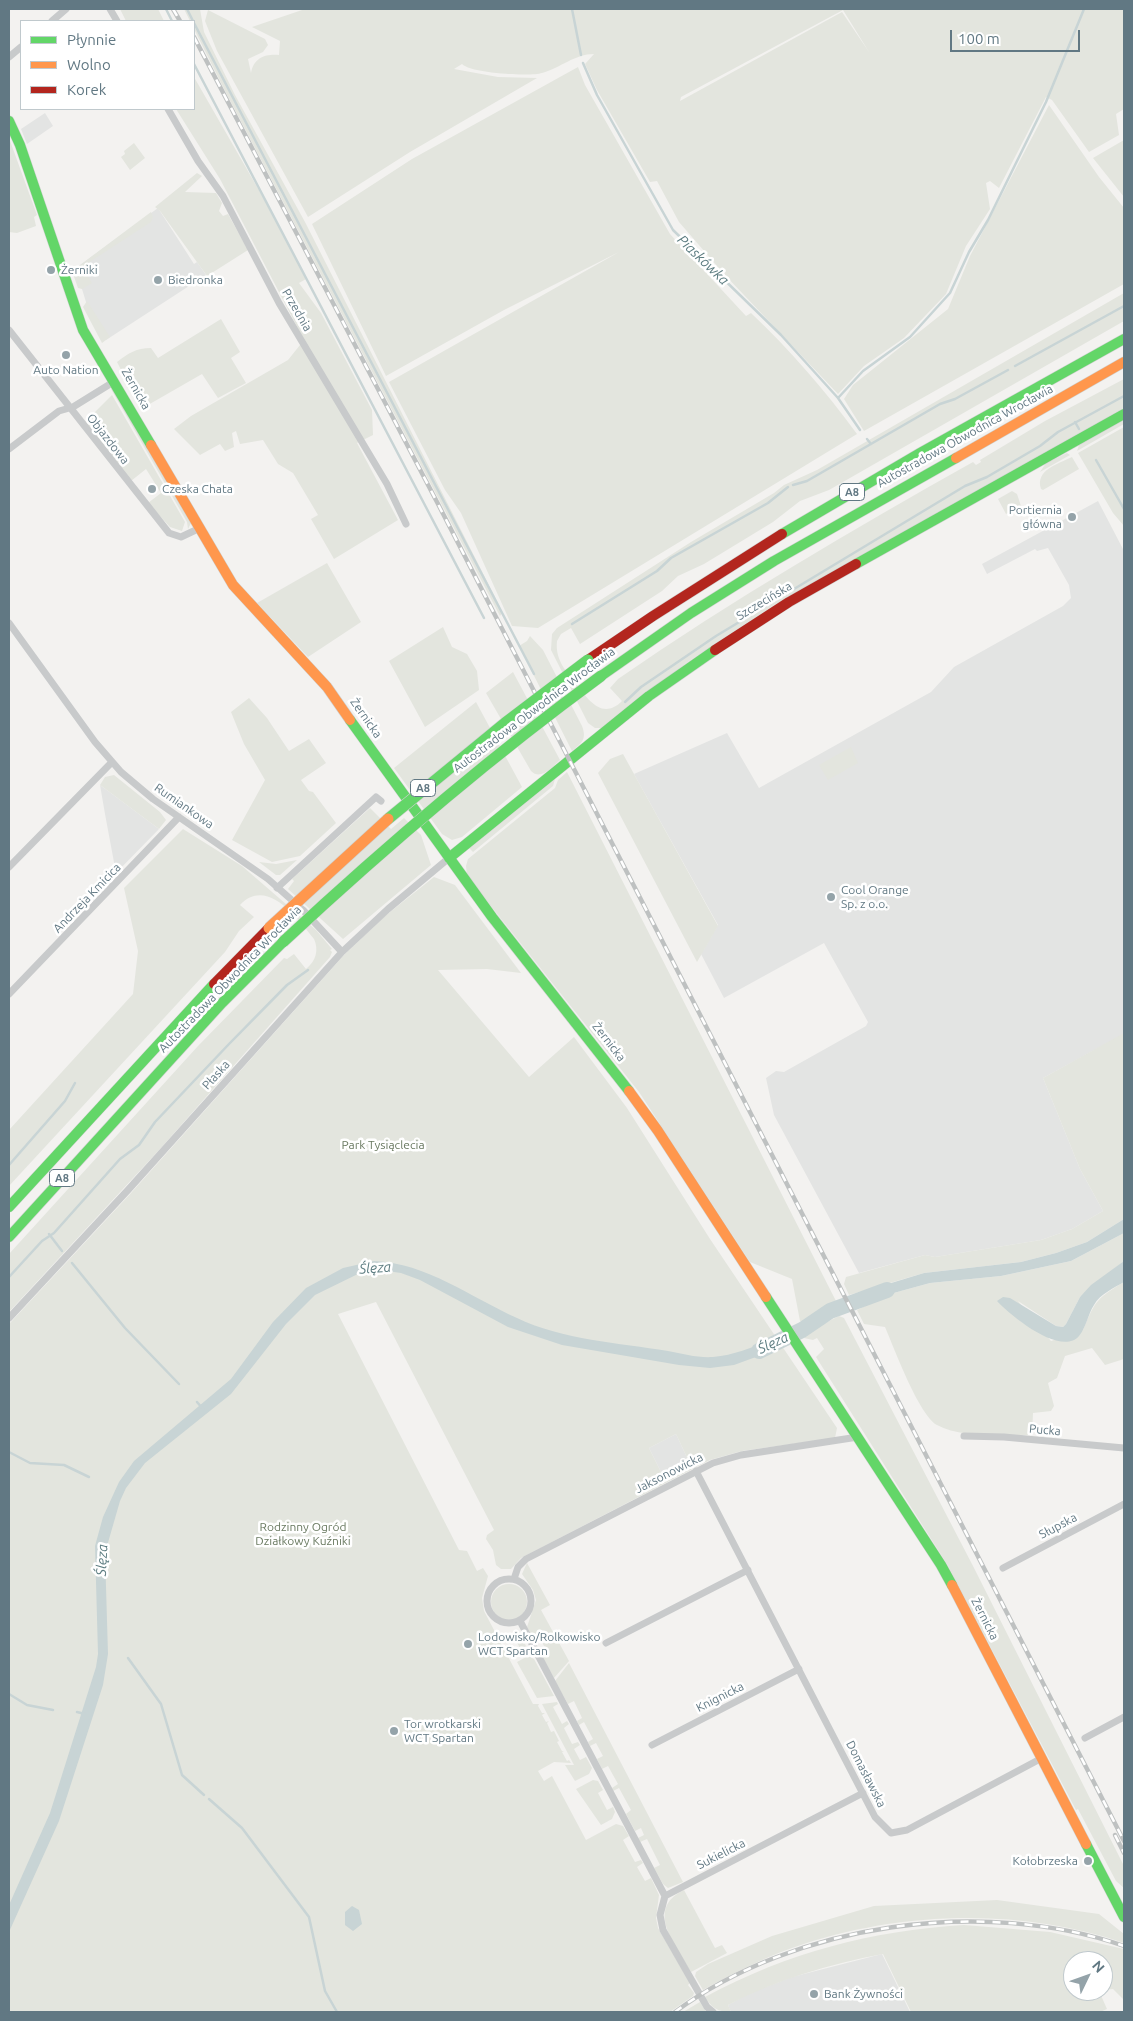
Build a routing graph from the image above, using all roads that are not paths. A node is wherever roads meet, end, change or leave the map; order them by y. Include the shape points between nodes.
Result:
1 (66, 9) edge
2 (110, 9) edge
3 (53, 20) edge
4 (116, 20) edge
5 (20, 48) edge
6 (9, 57) edge
7 (169, 110) edge
8 (9, 120) edge
9 (9, 330) edge
10 (1124, 339) edge
11 (1124, 362) edge
12 (115, 381) junction
13 (69, 408) junction
14 (1124, 414) edge
15 (9, 449) edge
16 (406, 524) dead end
17 (200, 528) junction
18 (10, 629) edge
19 (112, 762) junction
20 (378, 799) dead end
21 (179, 817) junction
22 (449, 858) junction
23 (9, 867) edge
24 (277, 888) junction
25 (342, 952) junction
26 (9, 994) edge
27 (9, 1207) edge
28 (9, 1237) edge
29 (9, 1318) edge
30 (964, 1436) dead end
31 (858, 1437) junction
32 (1124, 1449) edge
33 (696, 1471) junction
34 (1124, 1504) edge
35 (1003, 1568) dead end
36 (748, 1570) junction
37 (514, 1579) junction
38 (520, 1621) junction
39 (606, 1643) dead end
40 (799, 1669) junction
41 (1124, 1717) edge
42 (1085, 1738) dead end
43 (652, 1745) dead end
44 (1042, 1758) junction
45 (863, 1793) junction
46 (665, 1896) junction
47 (1124, 1916) edge
48 (712, 2012) edge

1 - 3 street
2 - 4 street
5 - 6 street
7 - 16 street, Przednia via 223,196 279,303 386,484
8 - 12 main road, Żernicka via 74,309 83,330
9 - 13 street, Objazdowa
10 - 27 main road, Autostradowa Obwodnica Wrocławia / A8, bridge via 775,537 673,600 491,732 370,833 269,928 186,1012
11 - 28 main road, Autostradowa Obwodnica Wrocławia / A8, bridge via 774,561 691,613 506,746 428,809 283,942 215,1010
12 - 13 street
12 - 17 main road, Żernicka
13 - 15 street via 59,411
13 - 17 street, Objazdowa via 169,533 181,537
14 - 22 main road, Szczecińska via 736,635 649,696
17 - 22 main road, Żernicka via 233,585 327,687
18 - 19 street, Rumiankowa
19 - 21 street, Rumiankowa
19 - 23 street
20 - 24 street
21 - 24 street, Rumiankowa via 244,860
21 - 26 street, Andrzeja Kmicica
22 - 25 street, Płaska
22 - 31 main road, Żernicka via 634,1098
24 - 25 street, Rumiankowa via 303,910
25 - 29 street, Płaska
30 - 32 street, Pucka
31 - 33 street, Jaksonowicka via 741,1455
31 - 44 main road, Żernicka via 941,1565
33 - 36 street, Domasławska
33 - 37 street, Jaksonowicka via 526,1559 518,1567
34 - 35 street, Słupska
36 - 39 street
36 - 40 street, Domasławska
37 - 38 street via 527,1588 530,1595 530,1610
37 - 38 street via 495,1583 487,1593 487,1607 500,1622 513,1624
38 - 46 street
40 - 43 street, Knignicka
40 - 45 street, Domasławska
41 - 42 street
44 - 45 street, Domasławska via 898,1833 890,1833 883,1827
44 - 47 main road, Żernicka
45 - 46 street, Sukielicka
46 - 48 street via 660,1915 663,1930

